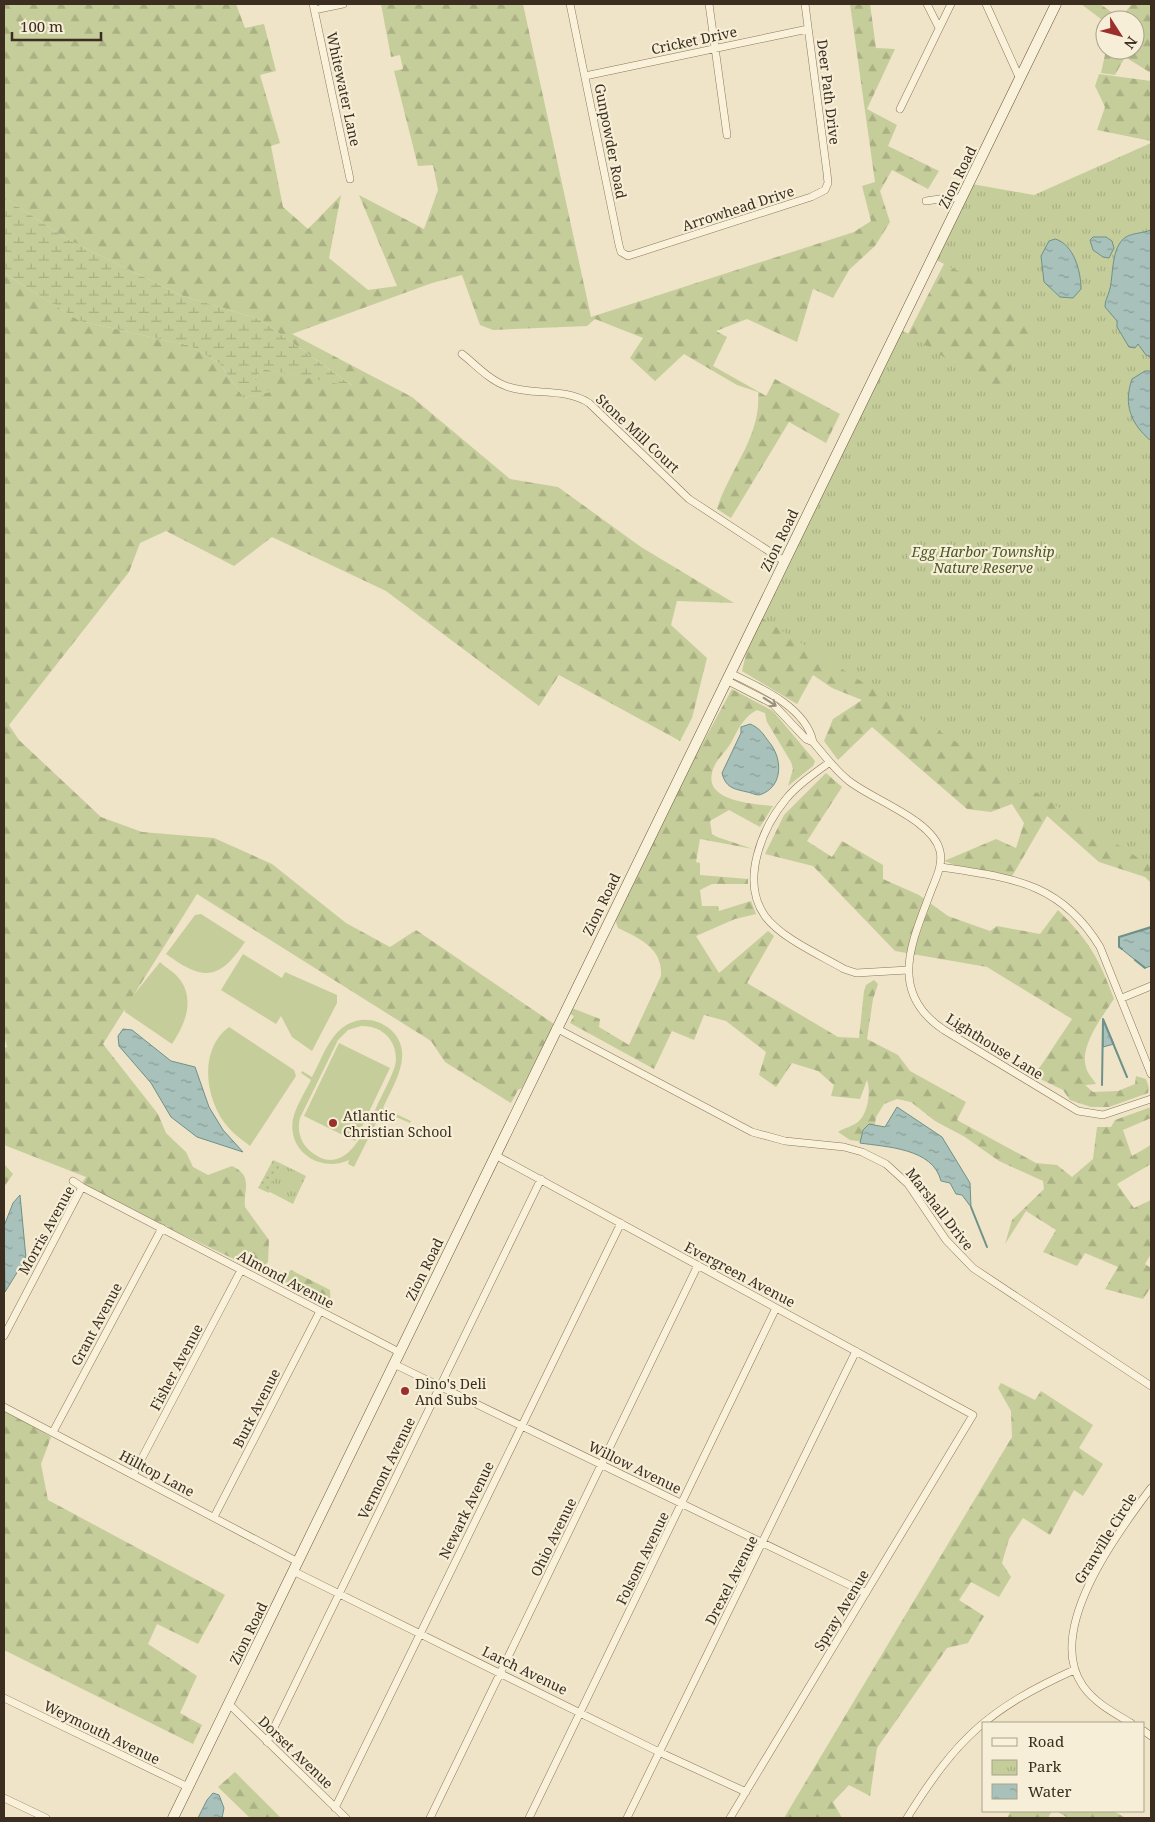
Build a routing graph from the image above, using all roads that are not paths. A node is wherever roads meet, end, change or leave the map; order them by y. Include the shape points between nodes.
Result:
1 (343, 4) edge
2 (570, 4) edge
3 (709, 4) edge
4 (804, 4) edge
5 (927, 4) edge
6 (952, 4) edge
7 (986, 4) edge
8 (1056, 4) edge
9 (314, 7) edge
10 (939, 28) junction
11 (808, 29) junction
12 (716, 48) junction
13 (585, 76) junction
14 (1020, 79) junction
15 (900, 109) dead end
16 (727, 135) dead end
17 (350, 179) dead end
18 (828, 183) joint
19 (961, 199) junction
20 (926, 201) dead end
21 (650, 250) joint
22 (462, 354) dead end
23 (784, 561) junction
24 (728, 677) junction
25 (830, 762) junction
26 (941, 867) junction
27 (908, 970) junction
28 (1151, 986) edge
29 (1122, 998) junction
30 (556, 1028) junction
31 (1151, 1074) edge
32 (1151, 1099) edge
33 (495, 1155) junction
34 (541, 1179) junction
35 (73, 1181) dead end
36 (82, 1187) junction
37 (621, 1223) junction
38 (162, 1228) junction
39 (698, 1266) junction
40 (241, 1270) junction
41 (776, 1308) junction
42 (320, 1311) junction
43 (4, 1336) edge
44 (856, 1351) junction
45 (399, 1352) junction
46 (394, 1364) junction
47 (440, 1386) junction
48 (1151, 1386) edge
49 (4, 1407) edge
50 (974, 1415) joint
51 (521, 1426) junction
52 (53, 1432) junction
53 (602, 1465) junction
54 (133, 1476) junction
55 (1151, 1488) edge
56 (682, 1504) junction
57 (214, 1517) junction
58 (764, 1543) junction
59 (296, 1566) junction
60 (339, 1593) junction
61 (866, 1593) junction
62 (420, 1633) junction
63 (1074, 1670) junction
64 (501, 1672) junction
65 (4, 1698) edge
66 (229, 1704) junction
67 (581, 1711) junction
68 (983, 1722) edge
69 (1129, 1722) edge
70 (982, 1723) edge
71 (267, 1742) junction
72 (659, 1752) junction
73 (188, 1787) junction
74 (746, 1792) junction
75 (4, 1798) edge
76 (335, 1808) junction
77 (46, 1818) edge
78 (173, 1818) edge
79 (346, 1818) edge
80 (430, 1818) edge
81 (529, 1818) edge
82 (627, 1818) edge
83 (730, 1818) edge
84 (907, 1818) edge

1 - 9 street
2 - 13 street, Gunpowder Road
3 - 12 street
4 - 11 street, Deer Path Drive
5 - 10 street
6 - 10 street
7 - 14 street
8 - 14 street, Zion Road
9 - 17 street, Whitewater Lane
10 - 15 street
11 - 12 street, Cricket Drive
11 - 18 street, Deer Path Drive
12 - 13 street, Cricket Drive
12 - 16 street
13 - 21 street, Gunpowder Road via 618,245 628,256
14 - 19 street, Zion Road
18 - 21 street, Arrowhead Drive via 825,190 811,197
19 - 20 street
19 - 23 street, Zion Road
22 - 23 street, Stone Mill Court via 505,386 570,395 589,403 689,499
23 - 24 street, Zion Road
24 - 25 street via 773,704
24 - 30 street, Zion Road
25 - 26 street via 850,782 927,829 940,850
25 - 27 street via 793,792 769,826 757,860 754,883 758,901 774,926 844,969 856,973
26 - 27 street, Lighthouse Lane via 910,947
26 - 29 street via 1013,879 1054,897 1071,910 1092,934
27 - 32 street, Lighthouse Lane via 915,999 935,1024 1073,1109 1090,1115 1103,1115
28 - 29 street
29 - 31 street
30 - 33 street, Zion Road
30 - 48 street, Marshall Drive via 752,1132 784,1141 844,1146 879,1160 908,1184 946,1240 973,1268
33 - 34 street, Evergreen Avenue
33 - 45 street, Zion Road
34 - 37 street, Evergreen Avenue
34 - 47 street, Vermont Avenue
35 - 36 street
36 - 38 street, Morris Avenue
36 - 43 street, Morris Avenue
37 - 39 street, Evergreen Avenue
37 - 51 street, Newark Avenue
38 - 40 street, Almond Avenue
38 - 52 street, Grant Avenue
39 - 41 street, Evergreen Avenue
39 - 53 street, Ohio Avenue
40 - 42 street, Almond Avenue
40 - 54 street, Fisher Avenue
41 - 44 street, Evergreen Avenue
41 - 56 street, Folsom Avenue
42 - 45 street, Almond Avenue
42 - 57 street, Burk Avenue
44 - 50 street, Evergreen Avenue
44 - 58 street, Drexel Avenue
45 - 46 street, Zion Road
46 - 47 street, Willow Avenue
46 - 59 street, Zion Road
47 - 51 street, Willow Avenue
47 - 60 street, Vermont Avenue
49 - 52 street, Hilltop Lane
50 - 61 street, Spray Avenue
51 - 53 street, Willow Avenue
51 - 62 street, Newark Avenue
52 - 54 street, Hilltop Lane
53 - 56 street, Willow Avenue
53 - 64 street, Ohio Avenue
54 - 57 street, Hilltop Lane
55 - 63 street, Granville Circle via 1085,1594 1071,1637
56 - 58 street, Willow Avenue
56 - 67 street, Folsom Avenue
57 - 59 street, Hilltop Lane
58 - 61 street, Willow Avenue
58 - 72 street, Drexel Avenue
59 - 60 street, Larch Avenue
59 - 66 street, Zion Road
60 - 62 street, Larch Avenue
60 - 71 street, Vermont Avenue
61 - 74 street, Spray Avenue
62 - 64 street, Larch Avenue
62 - 76 street, Newark Avenue
63 - 68 street via 1009,1702
63 - 69 street, Granville Circle via 1095,1700
64 - 67 street, Larch Avenue
64 - 80 street, Ohio Avenue
65 - 73 street, Weymouth Avenue
66 - 71 street, Dorset Avenue
66 - 73 street, Zion Road
67 - 72 street, Larch Avenue
67 - 81 street, Folsom Avenue
70 - 84 street via 940,1768
71 - 76 street, Dorset Avenue
72 - 74 street, Larch Avenue
72 - 82 street, Drexel Avenue
73 - 78 street, Zion Road
74 - 83 street, Spray Avenue
75 - 77 street
76 - 79 street, Dorset Avenue

